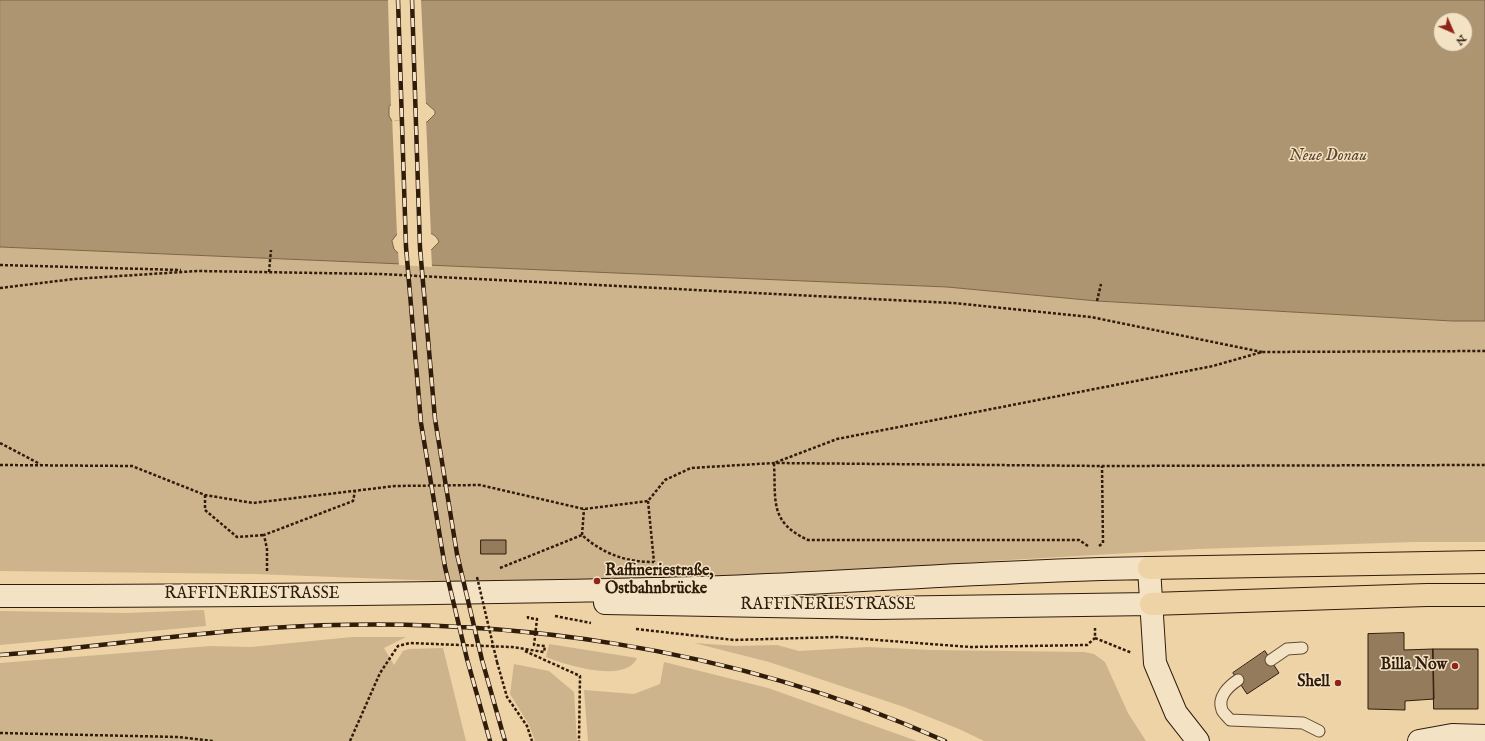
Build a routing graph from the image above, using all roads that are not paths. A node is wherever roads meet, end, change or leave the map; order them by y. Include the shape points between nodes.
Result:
1 (1485, 562) edge
2 (1149, 568) junction
3 (504, 592) junction
4 (1485, 595) edge
5 (0, 596) edge
6 (1151, 604) junction
7 (1302, 648) dead end
8 (1271, 660) dead end
9 (1238, 680) dead end
10 (1319, 731) dead end
11 (1485, 736) edge
12 (1198, 741) edge
13 (1419, 741) edge

1 - 2 highway
2 - 3 main road, RAFFINERIESTRASSE via 847,582
2 - 6 main road
3 - 5 main road, RAFFINERIESTRASSE via 267,596
3 - 6 main road, RAFFINERIESTRASSE via 620,604 874,608
4 - 6 highway
6 - 12 main road via 1155,663 1176,713
7 - 8 lane via 1287,649
9 - 10 lane via 1222,698 1222,710 1230,720 1303,724
11 - 13 main road via 1452,736

